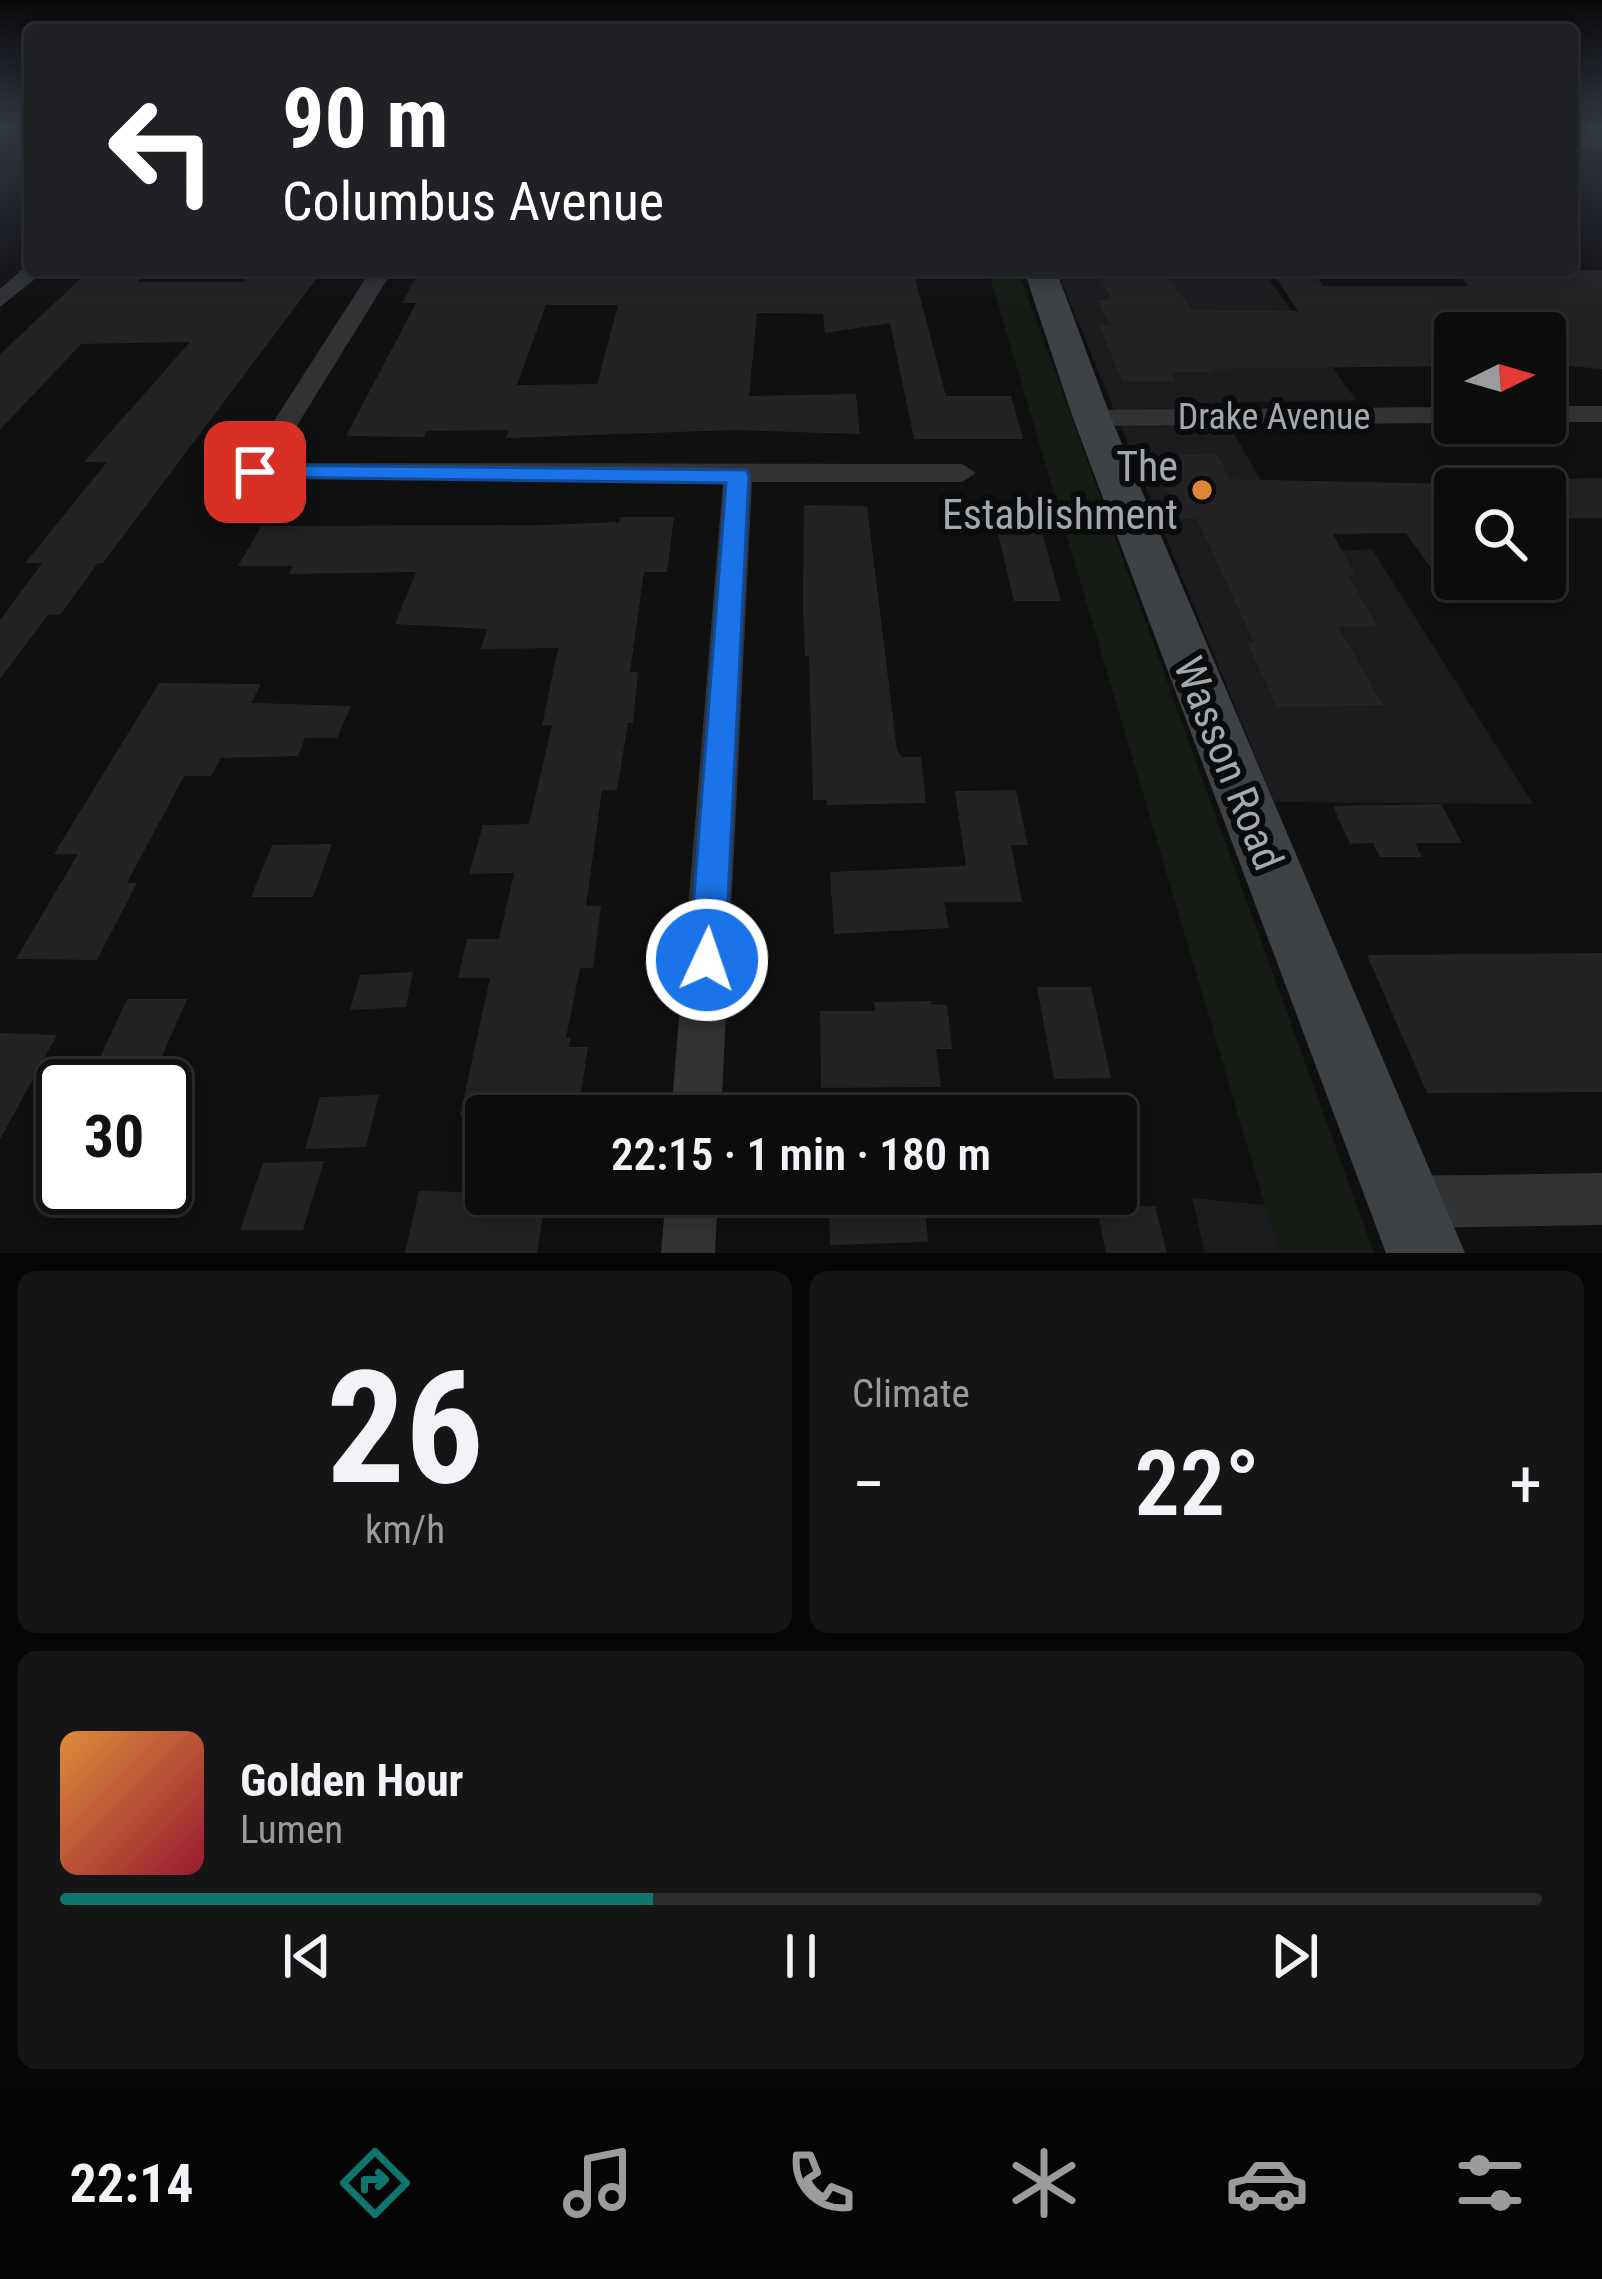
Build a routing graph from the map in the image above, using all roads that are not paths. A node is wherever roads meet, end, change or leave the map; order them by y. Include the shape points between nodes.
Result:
1 (28, 276) edge
2 (378, 276) edge
3 (1042, 276) edge
4 (0, 300) edge
5 (1566, 414) edge
6 (1602, 414) edge
7 (1434, 415) edge
8 (1092, 418) junction
9 (962, 473) dead end
10 (738, 475) junction
11 (698, 1095) edge
12 (1602, 1199) edge
13 (1402, 1202) junction
14 (691, 1215) edge
15 (688, 1253) edge
16 (1426, 1253) edge

1 - 4 street
2 - 10 street via 255,472
3 - 8 street, Wasson Road
5 - 6 street
7 - 8 street, Drake Avenue
8 - 13 street, Wasson Road
9 - 10 street
10 - 11 street
12 - 13 street
13 - 16 street, Wasson Road
14 - 15 street

